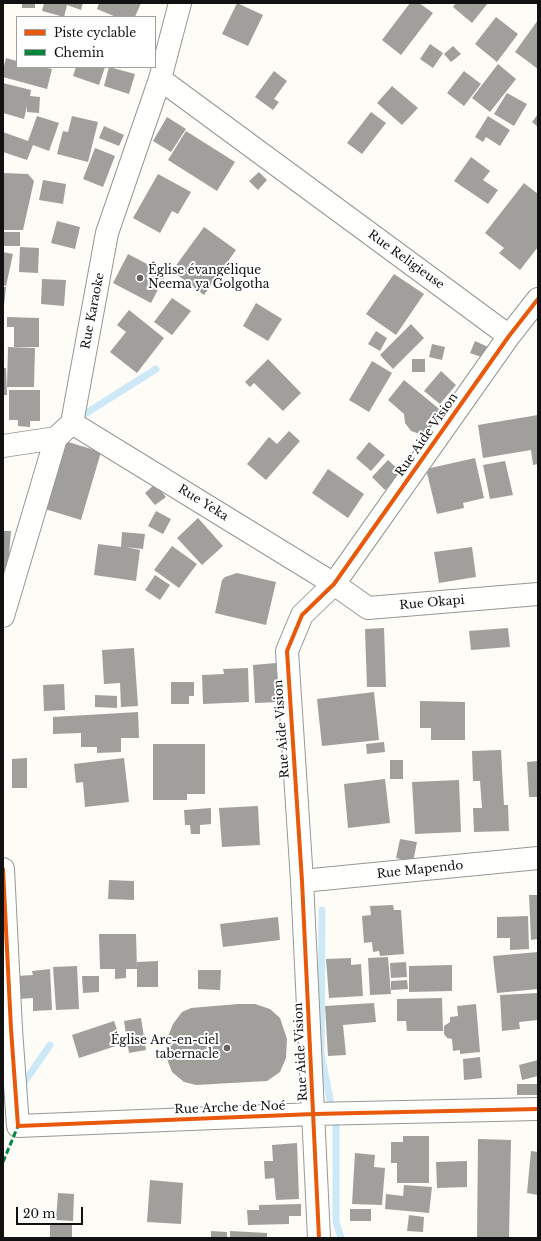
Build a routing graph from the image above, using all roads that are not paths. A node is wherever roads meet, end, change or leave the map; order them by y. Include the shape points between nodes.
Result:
1 (180, 3) edge
2 (160, 79) junction
3 (538, 299) edge
4 (509, 336) junction
5 (72, 422) junction
6 (56, 438) junction
7 (3, 446) edge
8 (334, 584) junction
9 (538, 594) edge
10 (3, 616) edge
11 (538, 858) edge
12 (3, 869) edge
13 (302, 881) junction
14 (538, 1109) edge
15 (314, 1114) junction
16 (319, 1238) edge

1 - 2 street, Rue Karaoke
2 - 4 street, Rue Religieuse
2 - 5 street, Rue Karaoke via 108,233
3 - 4 street, Rue Aide Vision
4 - 8 street, Rue Aide Vision
5 - 6 street
5 - 8 street, Rue Yeka
6 - 7 street
6 - 10 street
8 - 9 street, Rue Okapi via 368,608
8 - 13 street, Rue Aide Vision via 302,615 287,651
11 - 13 street, Rue Mapendo
12 - 15 street, Rue Arche de Noé via 18,1126
13 - 15 street, Rue Aide Vision
14 - 15 street, Rue Arche de Noé
15 - 16 street, Rue Aide Vision

